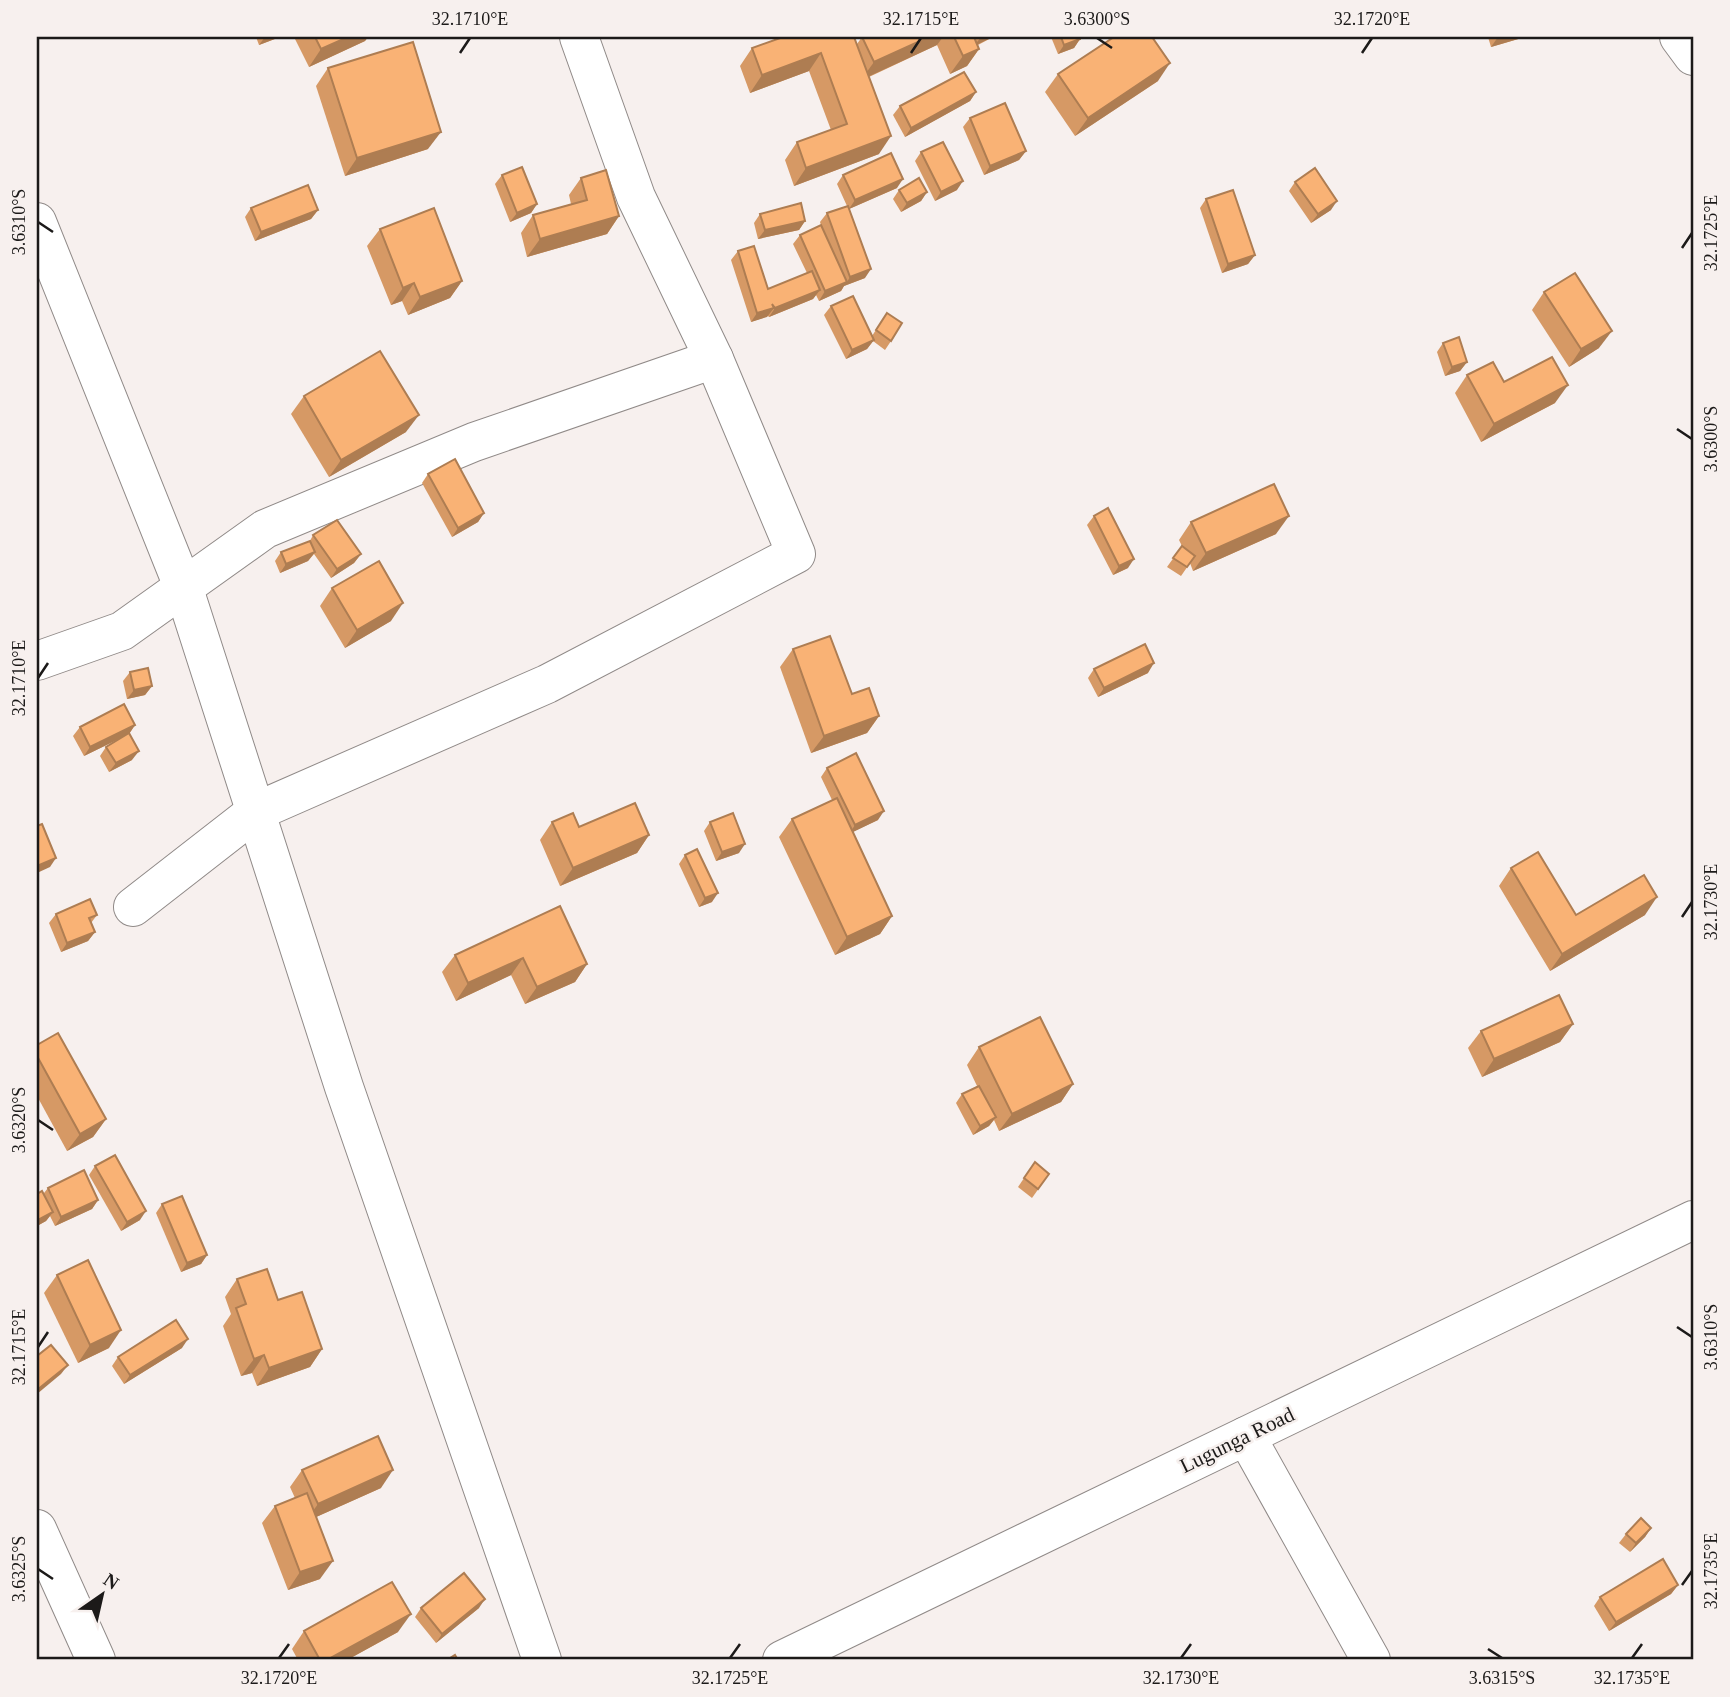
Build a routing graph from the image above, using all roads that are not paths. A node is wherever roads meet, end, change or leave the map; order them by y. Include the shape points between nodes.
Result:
1 (579, 37) edge
2 (1679, 37) edge
3 (1693, 56) edge
4 (37, 222) edge
5 (714, 359) junction
6 (184, 589) junction
7 (37, 662) edge
8 (255, 812) junction
9 (133, 907) dead end
10 (1693, 1220) edge
11 (1246, 1436) junction
12 (37, 1529) edge
13 (799, 1656) edge
14 (96, 1660) edge
15 (542, 1660) edge
16 (1371, 1660) edge

1 - 5 street via 636,197
2 - 3 street
4 - 6 street
5 - 6 street via 474,442 265,529
5 - 8 street via 796,554 547,684
6 - 7 street via 122,631
6 - 8 street
8 - 9 street
8 - 15 street via 344,1087
10 - 11 street, Lugunga Road
11 - 13 street, Lugunga Road
11 - 16 street
12 - 14 street

